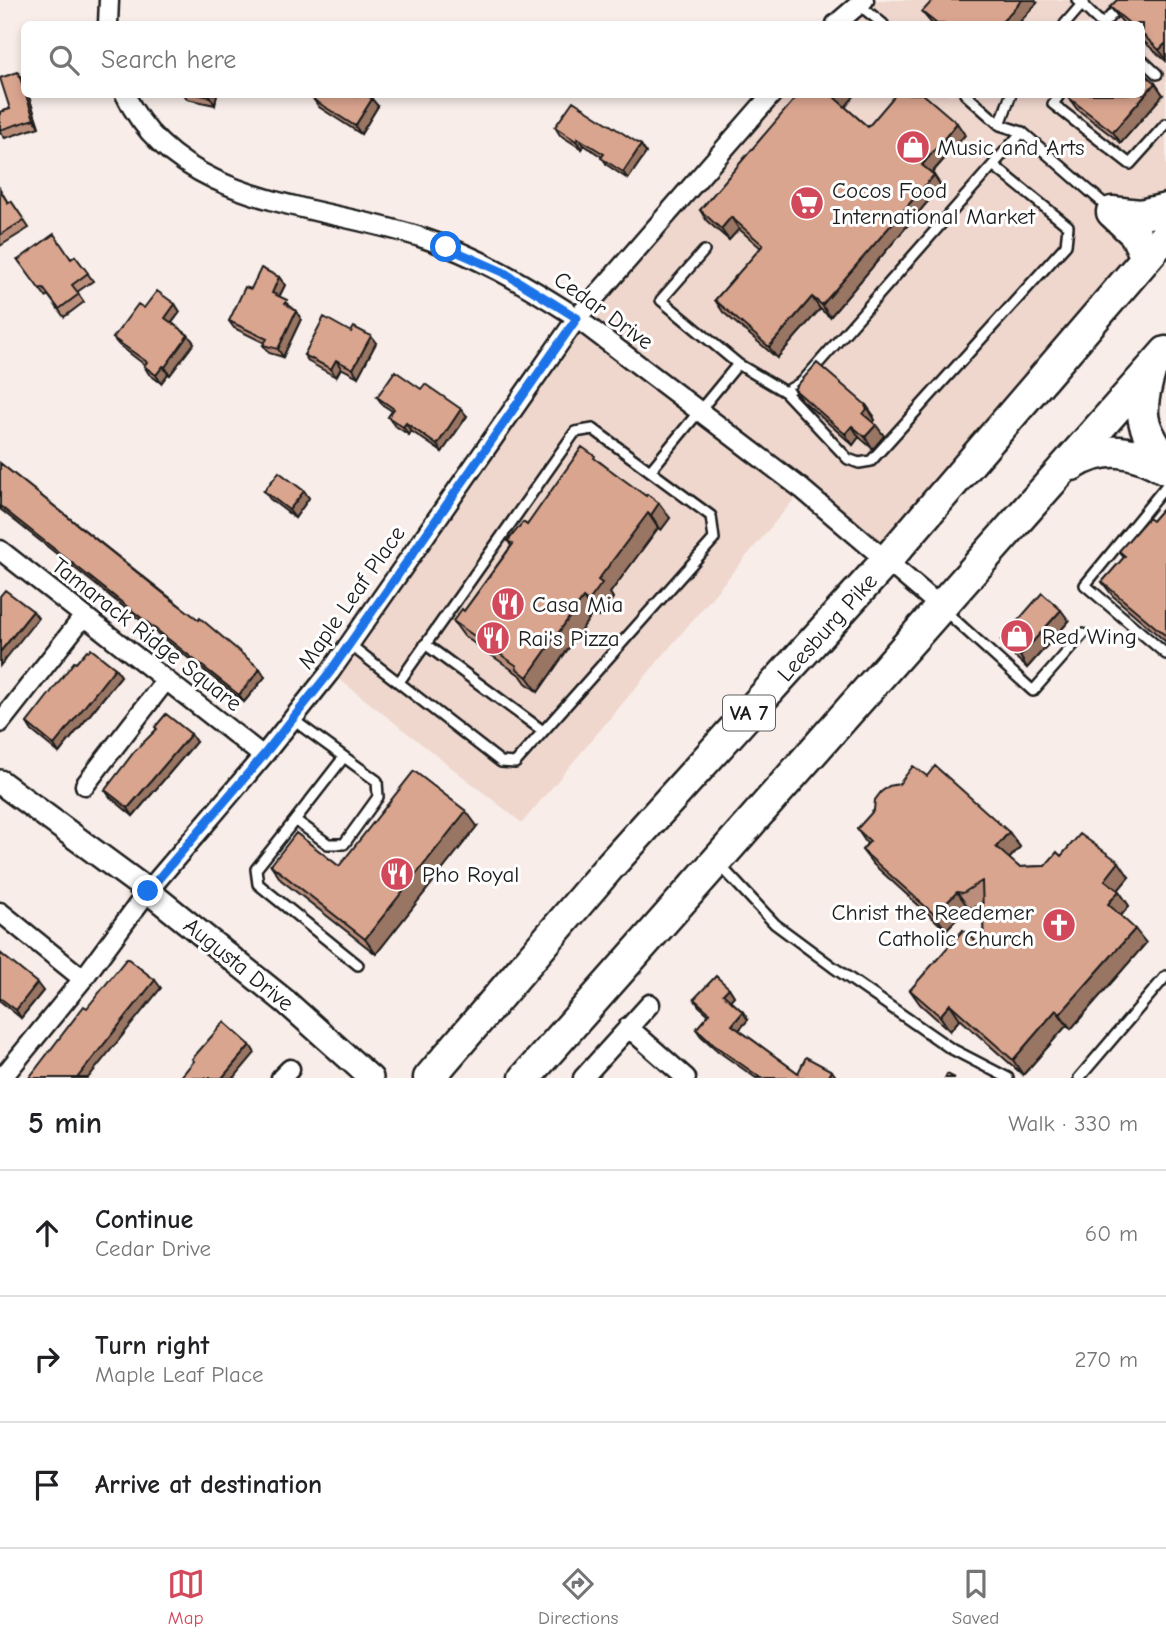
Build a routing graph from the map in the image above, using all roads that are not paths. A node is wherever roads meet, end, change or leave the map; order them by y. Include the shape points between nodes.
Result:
1 (109, 0) edge
2 (1081, 1) edge
3 (861, 2) edge
4 (1120, 6) edge
5 (108, 21) edge
6 (839, 21) edge
7 (880, 21) edge
8 (1067, 21) edge
9 (1100, 21) edge
10 (1106, 21) edge
11 (1145, 63) edge
12 (1157, 74) dead end
13 (127, 98) edge
14 (769, 98) edge
15 (970, 98) edge
16 (1010, 98) edge
17 (1057, 98) edge
18 (1166, 124) edge
19 (1000, 125) junction
20 (1021, 132) junction
21 (993, 165) junction
22 (1166, 209) edge
23 (1112, 212) junction
24 (1166, 235) edge
25 (704, 251) dead end
26 (1146, 257) junction
27 (577, 318) junction
28 (1158, 361) edge
29 (738, 365) junction
30 (785, 392) junction
31 (700, 410) junction
32 (1166, 462) edge
33 (1166, 469) edge
34 (650, 471) junction
35 (1063, 471) junction
36 (1166, 486) edge
37 (0, 550) edge
38 (887, 560) junction
39 (942, 608) junction
40 (84, 616) junction
41 (1083, 634) dead end
42 (349, 644) junction
43 (425, 644) junction
44 (1166, 654) edge
45 (166, 680) junction
46 (398, 682) junction
47 (292, 719) junction
48 (0, 723) edge
49 (543, 731) junction
50 (263, 756) junction
51 (344, 757) junction
52 (0, 782) edge
53 (85, 785) dead end
54 (295, 820) junction
55 (718, 862) junction
56 (148, 891) junction
57 (0, 912) edge
58 (358, 965) dead end
59 (1166, 976) edge
60 (83, 979) junction
61 (650, 1004) dead end
62 (628, 1027) junction
63 (2, 1078) edge
64 (371, 1078) edge
65 (429, 1078) edge
66 (525, 1078) edge
67 (583, 1078) edge
68 (686, 1078) edge
69 (1008, 1078) edge
70 (1079, 1078) edge

1 - 5 street
2 - 8 lane
2 - 9 lane
3 - 6 street
3 - 7 lane
4 - 10 lane
11 - 12 lane
13 - 27 street, Cedar Drive via 156,139 194,169 258,196 426,239 503,272
14 - 27 street, Maple Leaf Place
15 - 19 lane
16 - 19 lane
17 - 18 lane via 1053,104 1130,164
19 - 20 lane
20 - 21 lane
20 - 23 lane
21 - 30 lane via 802,382
21 - 30 lane via 1068,226 1066,245 871,461 848,459
22 - 23 highway via 1140,215
23 - 26 highway via 1135,234
24 - 26 highway, Leesburg Pike / VA 7
25 - 29 lane via 661,300
26 - 38 highway, Leesburg Pike / VA 7
27 - 31 street, Cedar Drive
27 - 42 street, Maple Leaf Place
28 - 32 highway via 1144,392 1142,417
28 - 35 highway
29 - 30 lane
29 - 31 lane
31 - 34 lane
31 - 38 street, Cedar Drive
33 - 35 highway via 1135,454 1113,450 1090,455
34 - 43 lane via 593,429 575,432
34 - 49 lane via 711,516 714,539
35 - 39 highway
36 - 44 lane via 1085,585
37 - 40 street, Tamarack Ridge Square
38 - 39 street, Cedar Drive
38 - 65 highway, Leesburg Pike / VA 7 via 610,866
39 - 41 lane via 1033,691
39 - 55 highway
40 - 45 street, Tamarack Ridge Square
40 - 48 street
42 - 46 lane
42 - 47 street, Maple Leaf Place
43 - 46 lane
43 - 49 lane
45 - 50 street, Tamarack Ridge Square
45 - 53 street
46 - 49 lane via 501,762 515,763
47 - 50 street, Maple Leaf Place
47 - 51 lane
50 - 56 street, Maple Leaf Place
51 - 54 lane
51 - 54 lane via 377,781 378,796 344,844 328,844
52 - 56 street, Augusta Drive
54 - 58 lane via 256,869 258,884
55 - 66 highway
55 - 69 lane via 775,924 950,1048
56 - 60 street, Maple Leaf Place
56 - 64 street, Augusta Drive via 286,1002
57 - 60 street
59 - 70 lane
60 - 63 street, Maple Leaf Place
61 - 62 street
62 - 67 street
62 - 68 street

